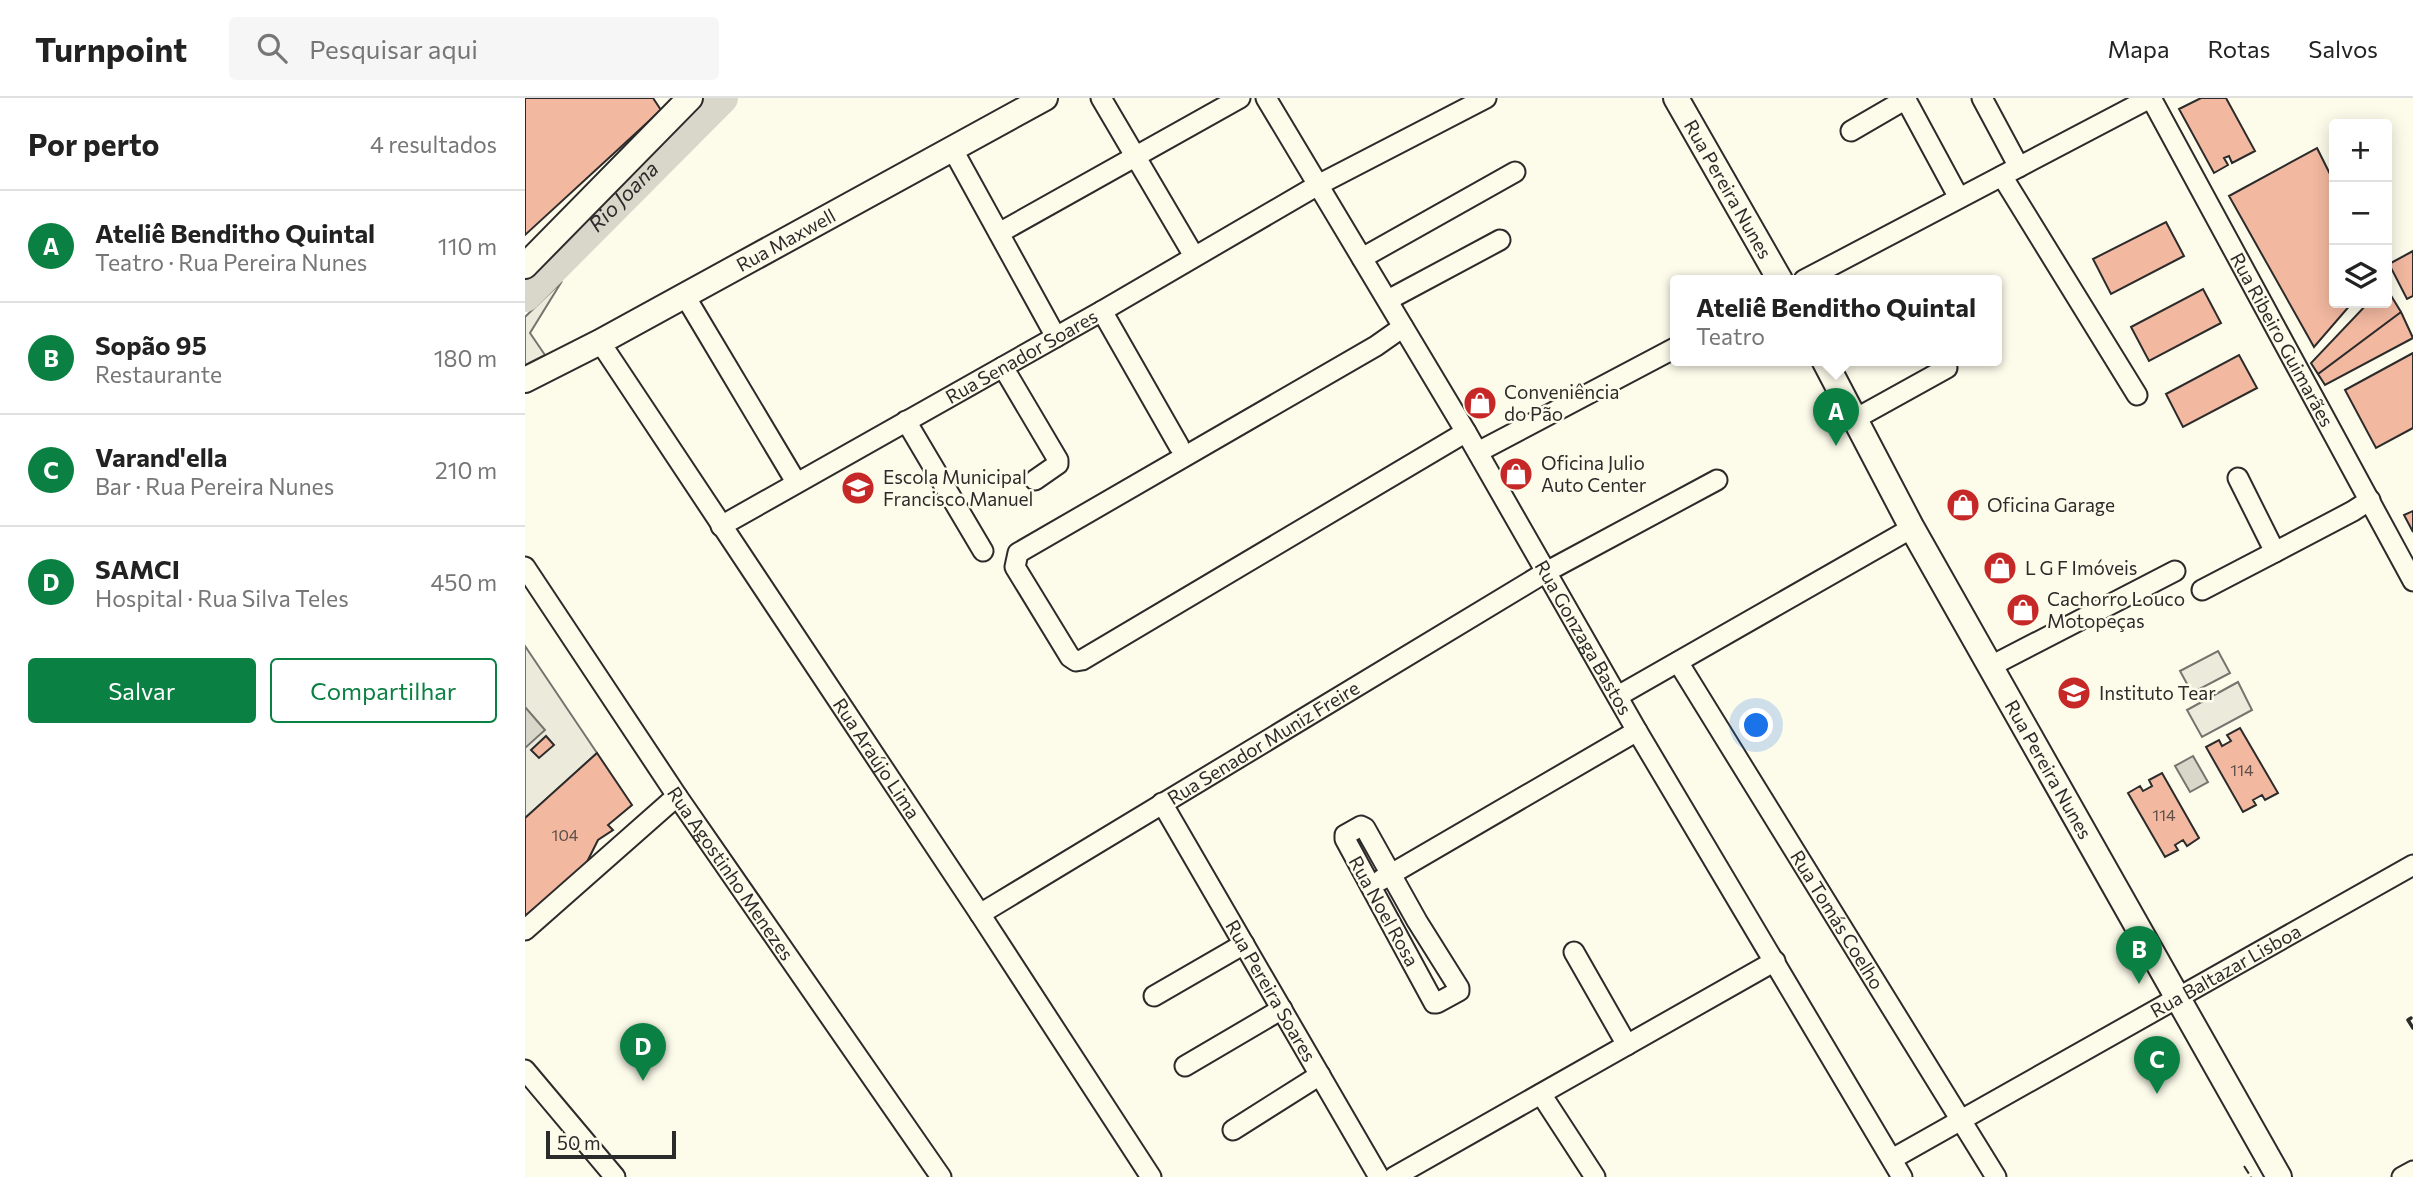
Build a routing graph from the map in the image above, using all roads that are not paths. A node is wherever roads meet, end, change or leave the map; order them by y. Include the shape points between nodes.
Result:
1 (690, 98) edge
2 (1045, 98) edge
3 (1101, 98) edge
4 (1240, 98) edge
5 (1266, 98) edge
6 (1486, 98) edge
7 (1677, 98) edge
8 (1905, 98) edge
9 (1982, 98) edge
10 (2151, 98) edge
11 (1851, 131) dead end
12 (953, 150) junction
13 (1135, 157) junction
14 (2010, 171) junction
15 (1515, 172) dead end
16 (1318, 185) junction
17 (1959, 198) junction
18 (999, 233) junction
19 (1500, 240) dead end
20 (1194, 256) junction
21 (1362, 258) junction
22 (525, 266) edge
23 (1777, 275) edge
24 (1813, 275) edge
25 (685, 296) junction
26 (1388, 300) junction
27 (1102, 311) junction
28 (1403, 327) junction
29 (1056, 337) junction
30 (600, 342) junction
31 (1670, 351) edge
32 (1826, 366) edge
33 (1003, 367) junction
34 (1947, 368) dead end
35 (525, 380) edge
36 (2137, 395) dead end
37 (1855, 419) junction
38 (906, 421) junction
39 (1466, 432) junction
40 (1179, 446) dead end
41 (1478, 452) junction
42 (2238, 478) dead end
43 (1035, 480) dead end
44 (1717, 480) dead end
45 (796, 482) junction
46 (2369, 500) junction
47 (720, 526) junction
48 (1913, 528) junction
49 (983, 551) dead end
50 (2275, 552) junction
51 (525, 567) edge
52 (2175, 571) dead end
53 (1546, 572) junction
54 (2413, 581) edge
55 (2202, 590) dead end
56 (1678, 662) junction
57 (1991, 666) junction
58 (1618, 696) junction
59 (1637, 731) junction
60 (677, 796) junction
61 (1162, 803) junction
62 (2413, 865) edge
63 (1389, 874) junction
64 (1370, 887) junction
65 (980, 915) junction
66 (525, 930) edge
67 (1244, 944) junction
68 (1574, 953) dead end
69 (1775, 961) junction
70 (1154, 996) dead end
71 (2178, 996) junction
72 (1282, 1009) junction
73 (1627, 1045) junction
74 (1185, 1066) dead end
75 (525, 1070) edge
76 (1320, 1075) junction
77 (1541, 1094) junction
78 (1960, 1119) junction
79 (1233, 1130) dead end
80 (1892, 1160) junction
81 (2413, 1171) edge
82 (615, 1177) edge
83 (941, 1177) edge
84 (1151, 1177) edge
85 (1380, 1177) edge
86 (1395, 1177) edge
87 (1595, 1177) edge
88 (1902, 1177) edge
89 (1996, 1177) edge
90 (2279, 1177) edge
91 (2402, 1177) edge

1 - 22 main road
2 - 12 main road, Rua Maxwell
3 - 13 street
4 - 13 street
5 - 16 street, Rua Gonzaga Bastos
6 - 16 street, Rua Senador Soares
7 - 23 main road, Rua Pereira Nunes
8 - 11 street
8 - 17 street
9 - 14 street
10 - 14 street
10 - 46 street, Rua Ribeiro Guimarães
12 - 18 street
12 - 25 main road, Rua Maxwell
13 - 18 street
13 - 20 street
14 - 17 street
14 - 36 street
15 - 21 street
16 - 20 street, Rua Senador Soares
16 - 21 street, Rua Gonzaga Bastos
17 - 24 street
18 - 29 street
19 - 26 street
20 - 27 street, Rua Senador Soares
21 - 26 street, Rua Gonzaga Bastos
25 - 30 main road, Rua Maxwell
25 - 45 street
26 - 28 street, Rua Gonzaga Bastos
27 - 29 street, Rua Senador Soares
27 - 40 street
28 - 39 street, Rua Gonzaga Bastos
28 - 39 street via 1018,553 1015,567 1070,657 1082,660
29 - 33 street, Rua Senador Soares
30 - 35 main road, Rua Maxwell
30 - 47 street, Rua Araújo Lima
31 - 41 street
32 - 37 main road, Rua Pereira Nunes
33 - 38 street, Rua Senador Soares
33 - 43 street via 1058,460
34 - 37 street
37 - 48 main road, Rua Pereira Nunes
38 - 45 street, Rua Senador Soares
38 - 49 street
39 - 41 street, Rua Gonzaga Bastos
41 - 53 street, Rua Gonzaga Bastos
42 - 50 street
44 - 53 street, Rua Senador Muniz Freire
45 - 47 street, Rua Senador Soares
46 - 50 street
46 - 54 street, Rua Ribeiro Guimarães
47 - 65 street, Rua Araújo Lima
48 - 56 street
48 - 57 main road, Rua Pereira Nunes
50 - 55 street
51 - 60 street, Rua Agostinho Menezes
52 - 57 street
53 - 58 street, Rua Gonzaga Bastos
53 - 61 street, Rua Senador Muniz Freire
56 - 58 street
56 - 78 street, Rua Tomás Coelho
57 - 71 main road, Rua Pereira Nunes
58 - 59 street, Rua Gonzaga Bastos
59 - 63 street
59 - 69 street, Rua Gonzaga Bastos
60 - 66 street
60 - 83 street, Rua Agostinho Menezes
61 - 65 street, Rua Senador Muniz Freire
61 - 67 street, Rua Pereira Soares
62 - 71 street, Rua Baltazar Lisboa
63 - 64 street
63 - 64 street, Rua Noel Rosa via 1364,828 1345,835
63 - 64 street, Rua Noel Rosa via 1459,991 1434,1003
65 - 84 street, Rua Araújo Lima
67 - 70 street
67 - 72 street, Rua Pereira Soares
68 - 73 street
69 - 73 street
69 - 80 street, Rua Gonzaga Bastos
71 - 78 street, Rua Baltazar Lisboa
71 - 90 main road, Rua Pereira Nunes
72 - 74 street
72 - 76 street, Rua Pereira Soares
73 - 77 street
75 - 82 street
76 - 79 street
76 - 85 street, Rua Pereira Soares
77 - 86 street
77 - 87 street
78 - 80 street, Rua Baltazar Lisboa
78 - 89 street, Rua Tomás Coelho
80 - 88 street, Rua Gonzaga Bastos
81 - 91 street

